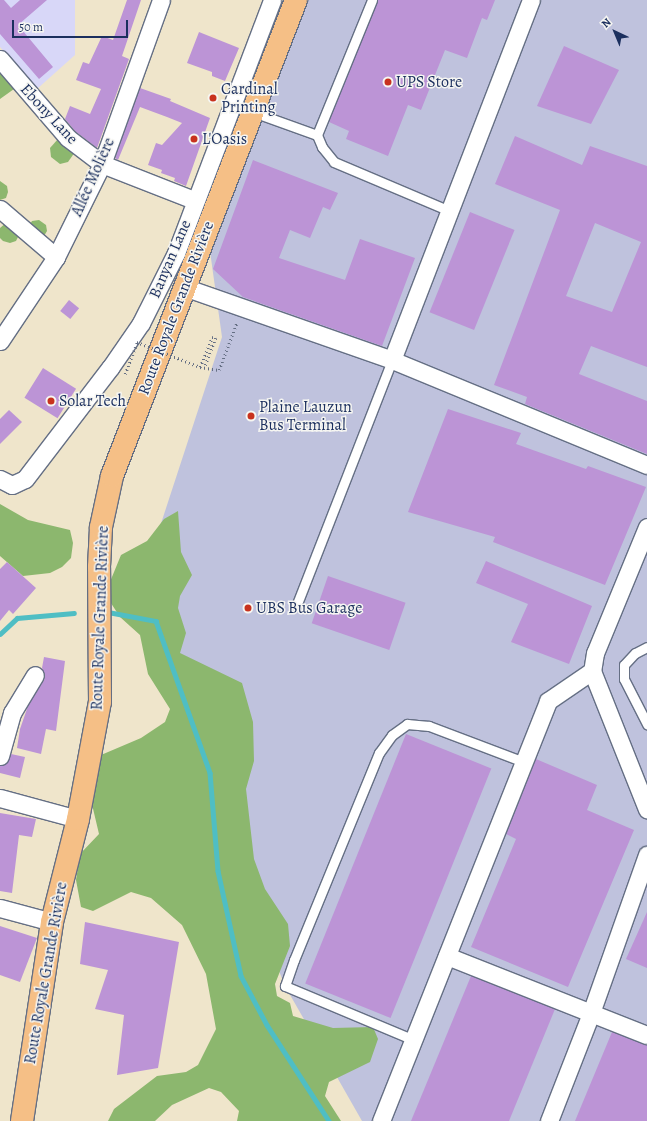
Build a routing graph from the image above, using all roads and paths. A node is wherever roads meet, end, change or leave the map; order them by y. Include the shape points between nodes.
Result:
1 (161, 0) edge
2 (272, 0) edge
3 (296, 0) edge
4 (372, 0) edge
5 (531, 0) edge
6 (0, 59) edge
7 (253, 112) junction
8 (317, 135) junction
9 (102, 164) junction
10 (194, 200) junction
11 (0, 209) edge
12 (450, 211) junction
13 (56, 257) junction
14 (184, 288) junction
15 (242, 306) junction
16 (0, 339) edge
17 (392, 360) junction
18 (200, 367) junction
19 (205, 367) junction
20 (125, 374) dead end
21 (647, 465) edge
22 (6, 482) edge
23 (647, 527) edge
24 (297, 604) dead end
25 (647, 647) edge
26 (592, 671) junction
27 (35, 675) dead end
28 (647, 724) edge
29 (0, 756) edge
30 (524, 762) junction
31 (0, 798) edge
32 (647, 809) edge
33 (78, 819) junction
34 (647, 855) edge
35 (0, 908) edge
36 (52, 922) junction
37 (447, 956) junction
38 (591, 1013) junction
39 (647, 1035) edge
40 (414, 1040) junction
41 (22, 1121) edge
42 (382, 1121) edge
43 (549, 1121) edge

1 - 9 street, Allée Molière
2 - 10 street, Banyan Lane
3 - 7 main road, Route Royale Grande Rivière
4 - 8 lane
5 - 12 street
6 - 9 street, Ebony Lane via 68,138
7 - 8 lane
7 - 14 main road, Route Royale Grande Rivière
8 - 12 lane via 322,147 334,162
9 - 10 street, Ebony Lane
9 - 13 street, Allée Molière
10 - 22 street, Banyan Lane via 176,253 141,323 25,479
11 - 13 street
12 - 17 street
13 - 16 street, Allée Molière
14 - 15 street
14 - 33 main road, Route Royale Grande Rivière via 112,476 101,526 100,702
15 - 17 street
15 - 19 path via 219,370
17 - 21 street
17 - 24 lane
18 - 19 path
18 - 19 path, bridge via 212,337 216,338
18 - 20 path, bridge via 138,342
23 - 26 street via 594,653
25 - 28 lane via 635,653 624,665 624,679
26 - 30 street via 548,701
26 - 32 street
27 - 29 street via 12,713
30 - 37 street
30 - 40 lane via 429,726 407,724 392,735 379,753 294,960 286,986
31 - 33 street
33 - 36 main road, Route Royale Grande Rivière
34 - 38 street
35 - 36 street
36 - 41 main road, Route Royale Grande Rivière
37 - 38 street
37 - 40 street
38 - 39 street
38 - 43 street
40 - 42 street

